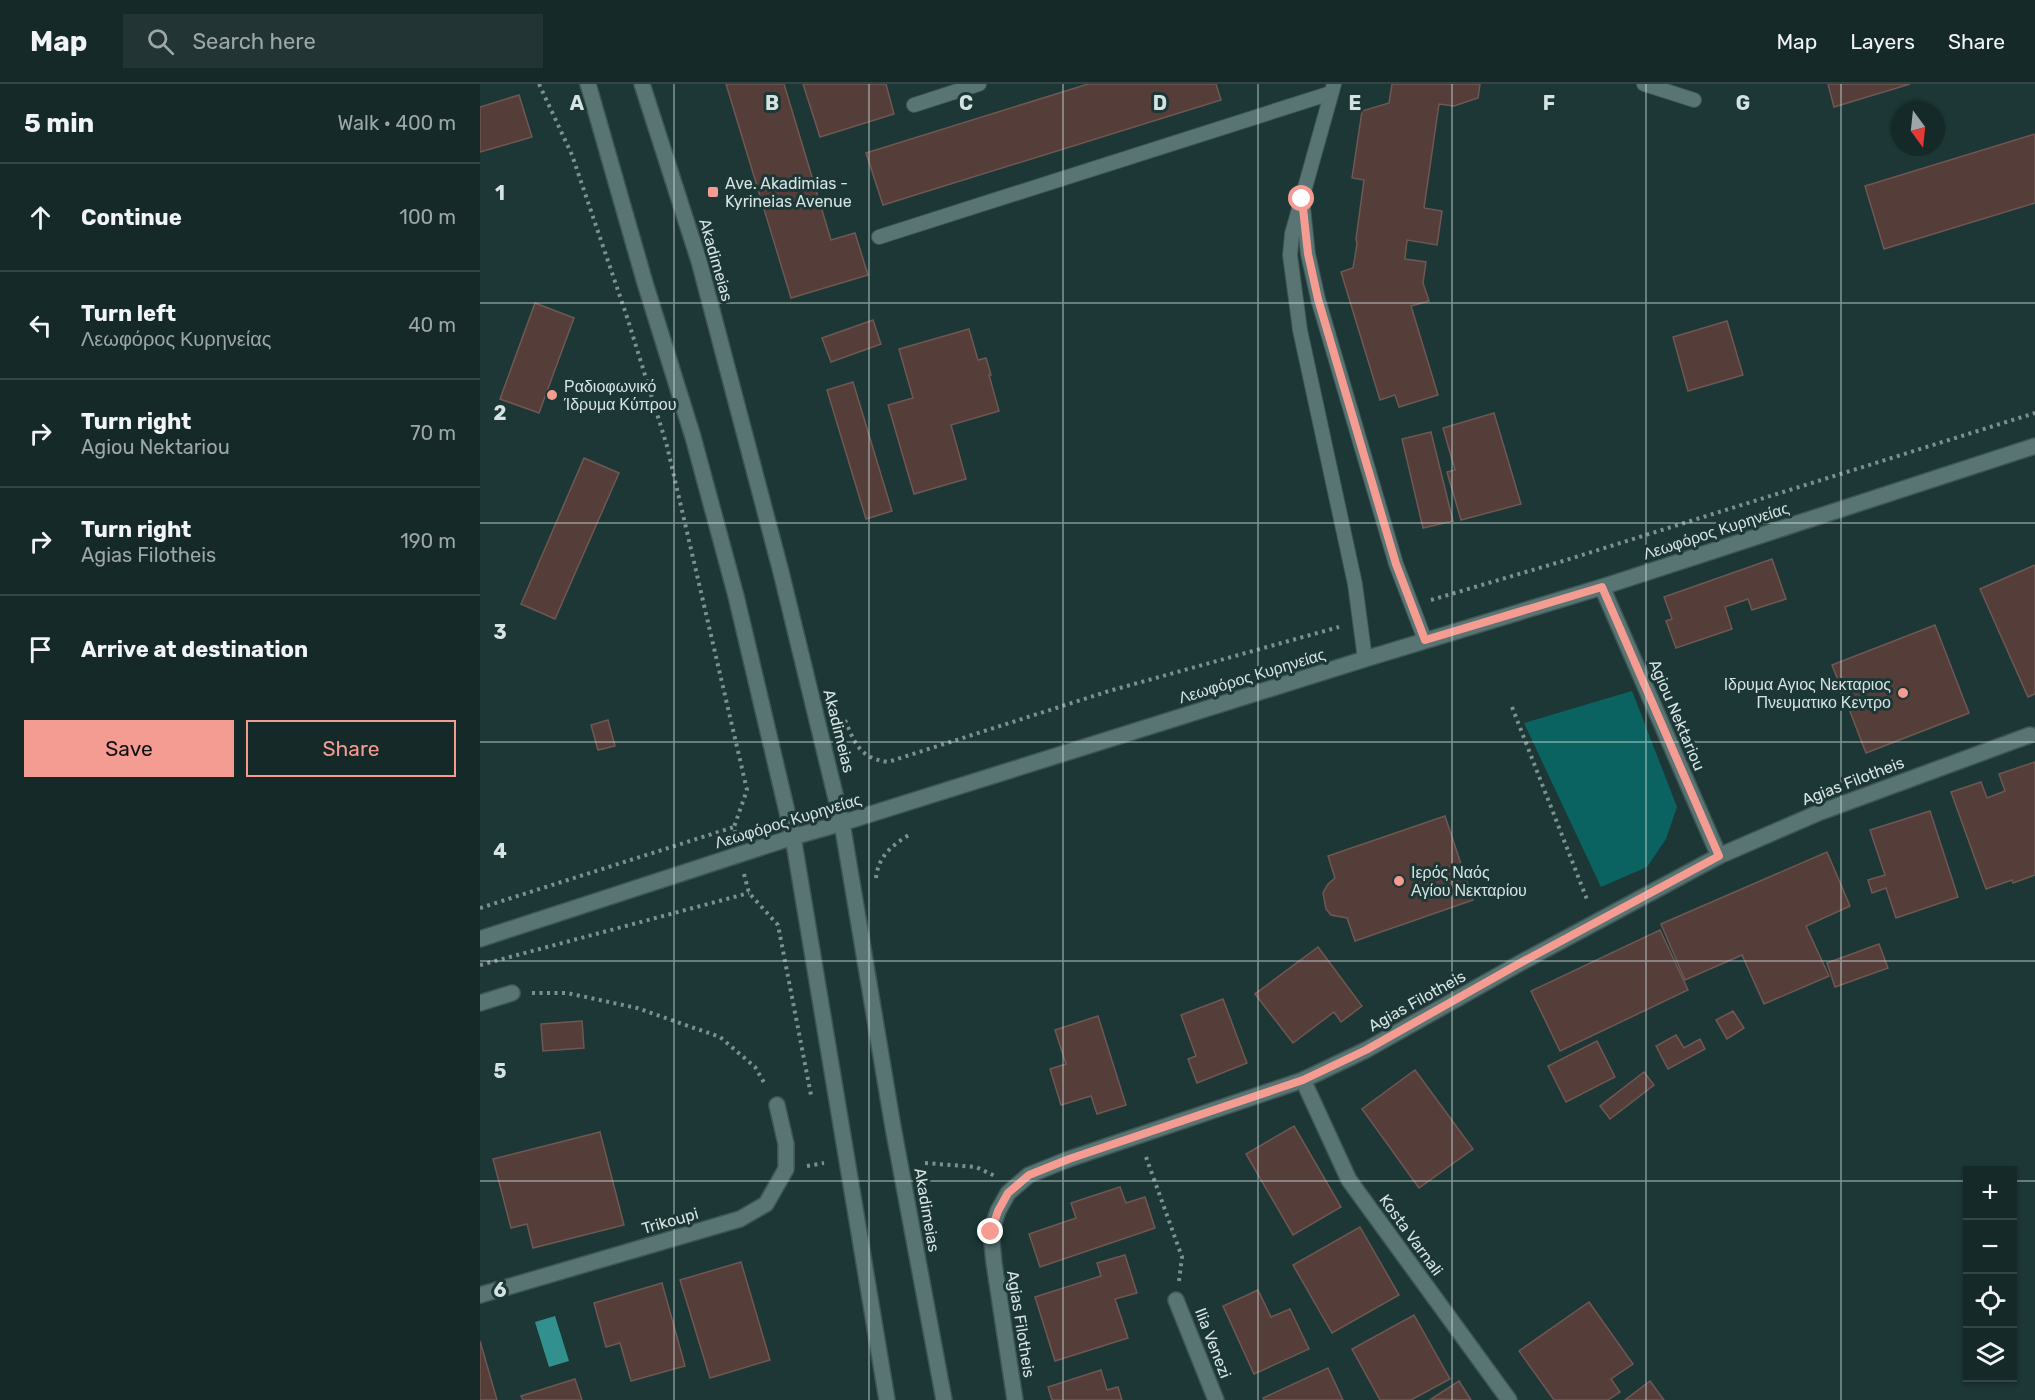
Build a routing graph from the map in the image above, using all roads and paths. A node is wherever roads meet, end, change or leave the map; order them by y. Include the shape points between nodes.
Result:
1 (540, 84) edge
2 (588, 84) edge
3 (642, 84) edge
4 (979, 84) edge
5 (1644, 84) edge
6 (1332, 88) edge
7 (1694, 100) dead end
8 (914, 105) dead end
9 (1302, 199) junction
10 (879, 237) dead end
11 (2035, 413) edge
12 (2035, 446) edge
13 (1602, 587) junction
14 (1409, 597) junction
15 (1359, 612) junction
16 (1425, 640) junction
17 (1365, 659) junction
18 (1512, 707) dead end
19 (845, 720) dead end
20 (2030, 735) dead end
21 (842, 823) junction
22 (734, 827) junction
23 (909, 835) dead end
24 (793, 837) junction
25 (740, 855) junction
26 (1719, 856) junction
27 (875, 887) dead end
28 (749, 893) junction
29 (480, 908) edge
30 (1596, 922) junction
31 (480, 939) edge
32 (480, 965) edge
33 (512, 993) joint
34 (480, 1004) edge
35 (1303, 1080) junction
36 (811, 1095) dead end
37 (777, 1105) joint
38 (1138, 1137) junction
39 (822, 1152) dead end
40 (925, 1163) dead end
41 (826, 1173) dead end
42 (1008, 1193) junction
43 (480, 1295) edge
44 (1176, 1300) joint
45 (887, 1400) edge
46 (944, 1400) edge
47 (1015, 1400) edge
48 (1216, 1400) edge
49 (1509, 1400) edge

1 - 22 path via 572,155 667,446 747,790
2 - 24 main road via 693,437 736,596
3 - 21 main road, Akadimeias via 699,261
4 - 8 lane
5 - 7 lane
6 - 9 lane
6 - 10 lane
9 - 14 lane via 1318,299
9 - 15 lane via 1290,255 1294,297
11 - 14 path via 1541,568 1418,603
12 - 13 main road, Λεωφόρος Κυρηνείας
13 - 16 main road, Λεωφόρος Κυρηνείας
13 - 26 main road, Agiou Nektariou
14 - 16 lane
15 - 17 lane
15 - 19 path via 1342,627 1109,691 888,762 875,760 856,746
16 - 17 main road, Λεωφόρος Κυρηνείας
17 - 21 main road, Λεωφόρος Κυρηνείας
18 - 30 path
20 - 26 main road, Agias Filotheis via 1818,813
21 - 24 main road, Λεωφόρος Κυρηνείας
21 - 46 main road, Akadimeias
22 - 25 path
22 - 29 path
23 - 27 path via 882,857
24 - 25 main road, Λεωφόρος Κυρηνείας
24 - 45 main road
25 - 28 path
25 - 31 main road, Λεωφόρος Κυρηνείας
26 - 30 main road, Agias Filotheis
28 - 32 path
28 - 36 path via 778,925
30 - 35 main road, Agias Filotheis via 1366,1050
33 - 34 main road
33 - 37 path via 567,993 637,1008 720,1037 755,1067
35 - 38 main road, Agias Filotheis
35 - 49 main road, Kosta Varnali via 1349,1180
37 - 43 main road, Trikoupi via 786,1144 786,1169 766,1204 740,1220
38 - 42 main road, Agias Filotheis via 1029,1175
38 - 44 path via 1182,1257
39 - 41 path
40 - 42 path via 976,1167 994,1174
42 - 47 main road, Agias Filotheis via 991,1232
44 - 48 main road, Ilia Venezi

